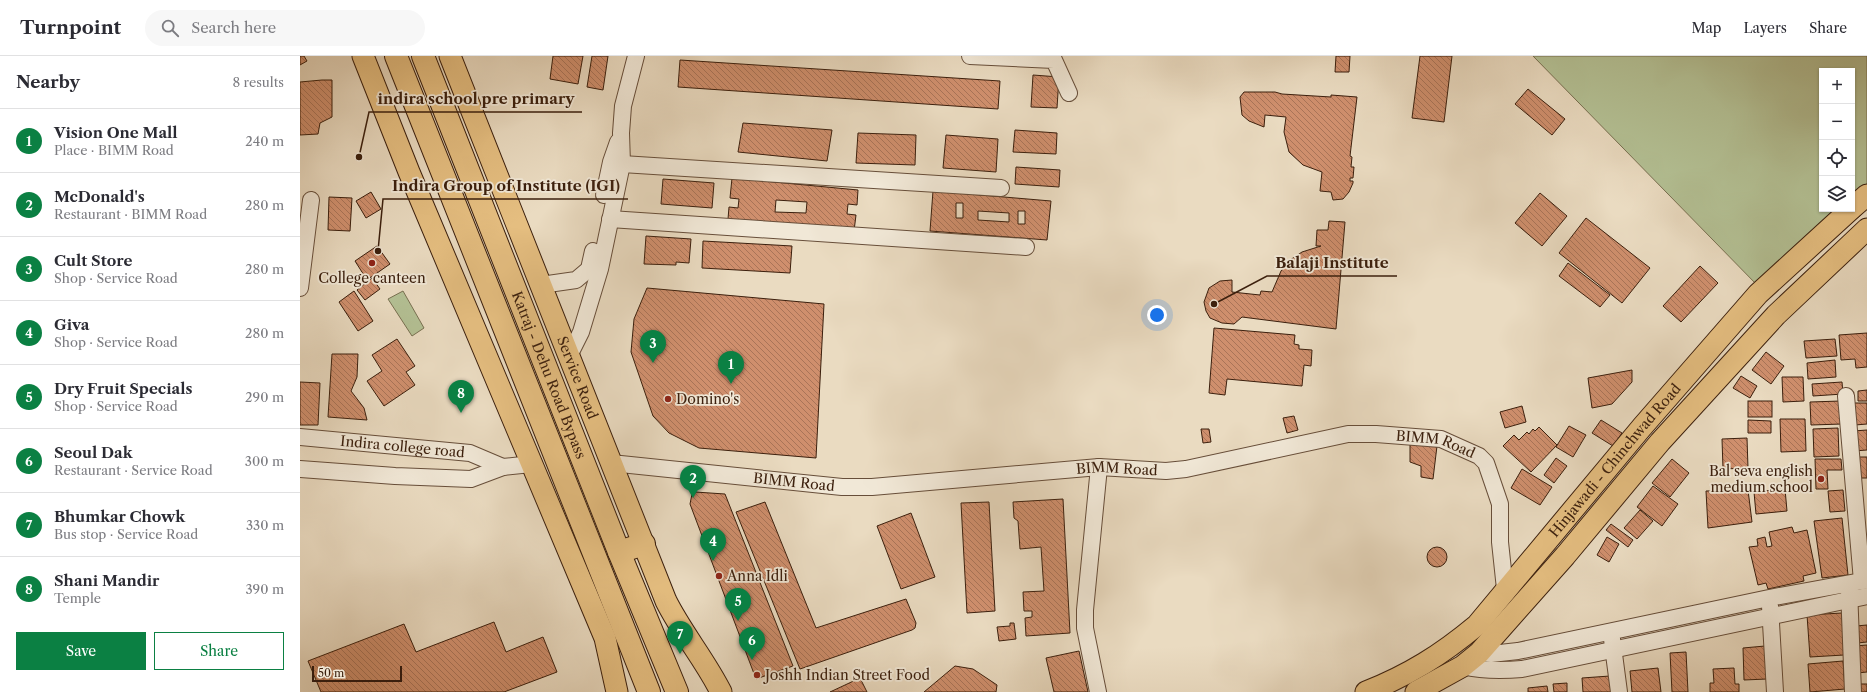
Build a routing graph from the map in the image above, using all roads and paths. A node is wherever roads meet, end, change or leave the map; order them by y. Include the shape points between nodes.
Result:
1 (364, 56) edge
2 (396, 56) edge
3 (423, 56) edge
4 (450, 56) edge
5 (636, 56) edge
6 (970, 56) edge
7 (1070, 93) dead end
8 (621, 133) junction
9 (622, 164) junction
10 (1001, 188) dead end
11 (311, 200) dead end
12 (1861, 201) edge
13 (610, 220) junction
14 (1867, 229) edge
15 (1026, 247) dead end
16 (594, 269) junction
17 (540, 285) junction
18 (300, 288) edge
19 (569, 356) junction
20 (1846, 396) dead end
21 (300, 437) edge
22 (612, 463) junction
23 (530, 464) junction
24 (503, 467) junction
25 (1099, 467) junction
26 (300, 469) edge
27 (644, 544) junction
28 (620, 552) junction
29 (1859, 581) edge
30 (1505, 589) junction
31 (1867, 596) edge
32 (1769, 598) junction
33 (1849, 600) junction
34 (1770, 615) junction
35 (1612, 632) junction
36 (1614, 649) junction
37 (1471, 659) junction
38 (617, 692) edge
39 (650, 692) edge
40 (677, 692) edge
41 (721, 692) edge
42 (1098, 692) edge
43 (1366, 692) edge
44 (1416, 692) edge
45 (1619, 692) edge
46 (1775, 692) edge
47 (1853, 692) edge

1 - 23 main road via 409,172
2 - 39 highway, Katraj - Dehu Road Bypass
3 - 28 highway, Katraj - Dehu Road Bypass
4 - 17 main road, Service Road
5 - 8 street via 623,106
6 - 7 street via 1054,60
8 - 9 street
8 - 16 street via 611,162
9 - 10 street
9 - 13 street
11 - 18 street
12 - 30 main road, Hinjawadi - Chinchwad Road via 1758,294
13 - 15 street
13 - 16 street
14 - 37 main road, Hinjawadi - Chinchwad Road via 1776,315 1665,436 1565,556
16 - 17 street via 576,280
16 - 19 street via 581,332
17 - 19 main road, Service Road
19 - 22 main road, Service Road
20 - 29 street
21 - 24 street, Indira college road via 470,453
22 - 25 street, BIMM Road via 842,487 872,487
22 - 27 main road, Service Road
23 - 24 street, Indira college road
23 - 38 main road via 604,638
24 - 26 street, Indira college road via 470,479
25 - 30 street, BIMM Road via 1166,471 1186,469 1348,434 1441,439 1479,456 1486,463 1500,504 1500,542
25 - 42 street via 1085,610 1085,628
27 - 28 highway
27 - 41 main road, Service Road via 676,622
28 - 40 highway, Katraj - Dehu Road Bypass
29 - 32 street
29 - 33 street
30 - 43 main road, Hinjawadi - Chinchwad Road via 1477,625 1447,650 1398,679
31 - 33 street
32 - 34 street
32 - 35 street
33 - 34 street
33 - 47 street
34 - 36 street
34 - 46 street
35 - 36 street
35 - 37 street
36 - 37 street via 1522,670 1478,670
36 - 45 street
37 - 44 main road, Hinjawadi - Chinchwad Road

